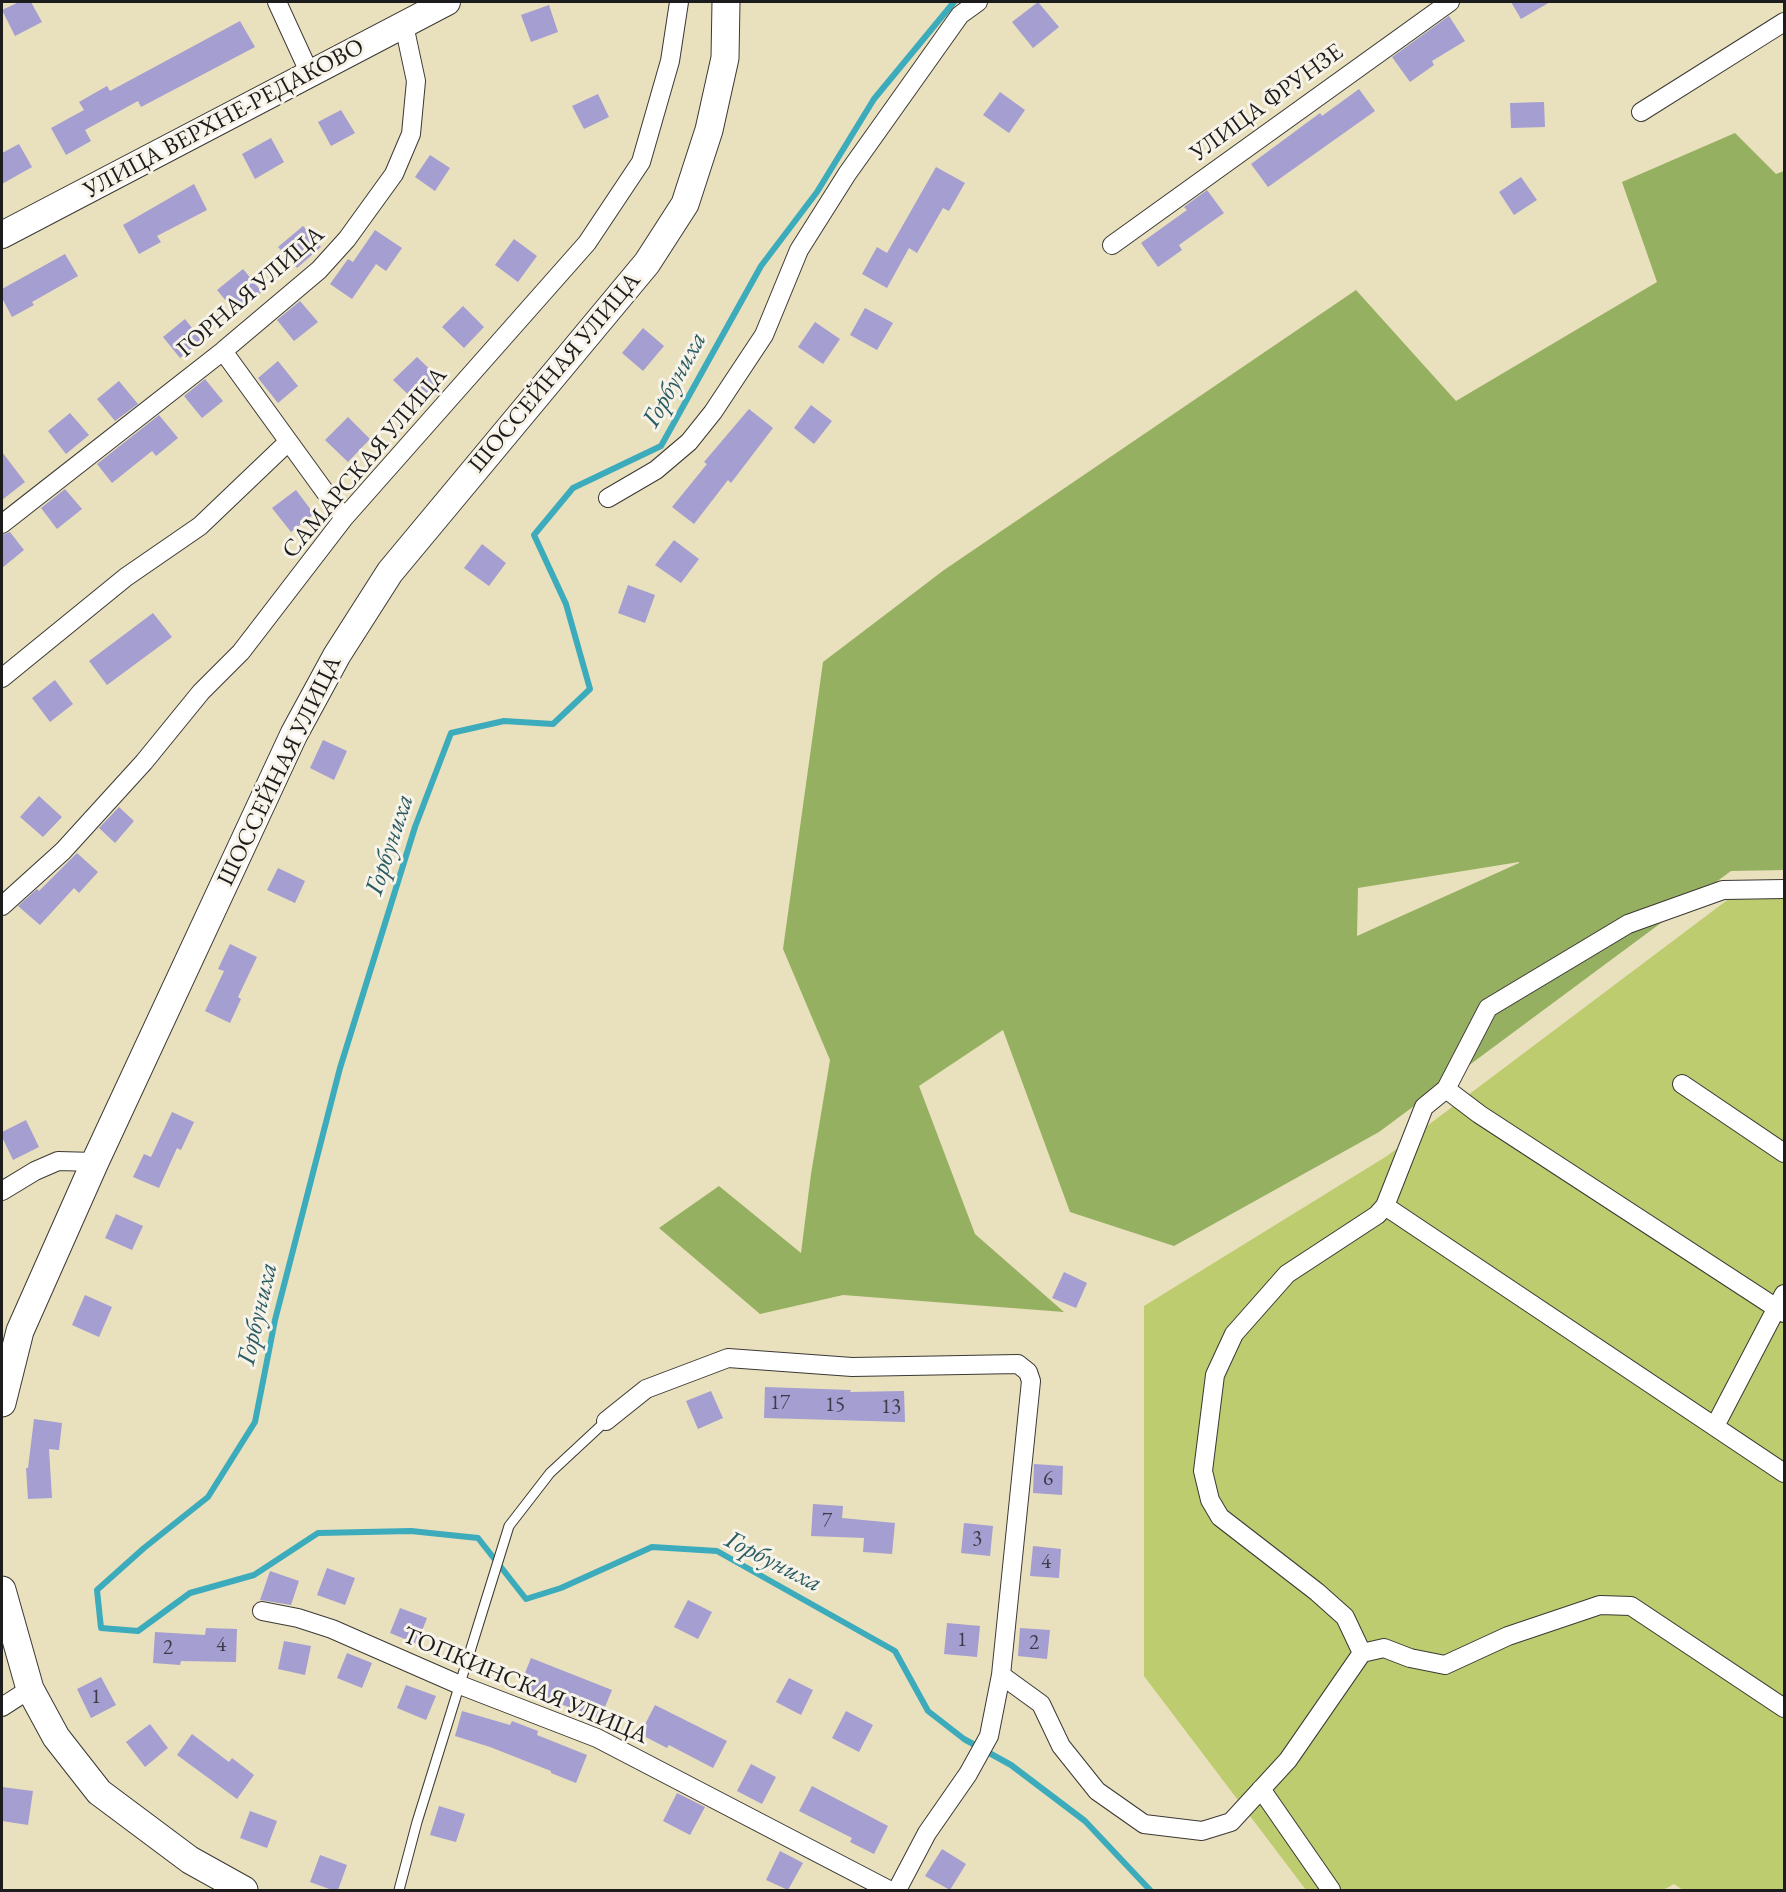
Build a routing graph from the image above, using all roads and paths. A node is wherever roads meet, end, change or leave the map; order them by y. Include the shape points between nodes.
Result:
1 (277, 2) edge
2 (447, 2) edge
3 (680, 2) edge
4 (726, 2) edge
5 (978, 2) edge
6 (1450, 2) edge
7 (1785, 22) edge
8 (404, 25) junction
9 (310, 74) junction
10 (1641, 112) dead end
11 (2, 235) edge
12 (1112, 245) dead end
13 (223, 351) junction
14 (288, 442) junction
15 (608, 498) dead end
16 (344, 518) junction
17 (2, 525) edge
18 (2, 678) edge
19 (1785, 889) edge
20 (2, 906) edge
21 (1682, 1084) dead end
22 (1446, 1089) junction
23 (1785, 1153) edge
24 (94, 1162) junction
25 (2, 1191) edge
26 (1385, 1206) junction
27 (1782, 1305) edge
28 (2, 1403) edge
29 (606, 1421) joint
30 (1715, 1426) junction
31 (1785, 1473) edge
32 (2, 1590) edge
33 (262, 1611) dead end
34 (1362, 1653) junction
35 (1001, 1675) junction
36 (460, 1685) junction
37 (30, 1689) junction
38 (2, 1707) edge
39 (1785, 1707) edge
40 (1262, 1789) junction
41 (244, 1890) edge
42 (399, 1890) edge
43 (889, 1890) edge
44 (897, 1890) edge
45 (1331, 1890) edge

1 - 9 street
2 - 8 street, УЛИЦА ВЕРХНЕ-РЕДАКОВО
3 - 16 street, САМАРСКАЯ УЛИЦА via 670,61 641,162 587,243
4 - 24 main road, ШОССЕЙНАЯ УЛИЦА via 725,58 709,130 685,204 647,263 390,572 338,655 294,734
5 - 15 street via 960,15 841,184 799,250 764,335 713,412 689,442 656,470
6 - 12 street, УЛИЦА ФРУНЗЕ
7 - 10 street
8 - 9 street, УЛИЦА ВЕРХНЕ-РЕДАКОВО
8 - 13 street, ГОРНАЯ УЛИЦА via 416,81 411,134 394,174 371,209 319,270
9 - 11 street, УЛИЦА ВЕРХНЕ-РЕДАКОВО
13 - 14 street
13 - 17 street, ГОРНАЯ УЛИЦА
14 - 16 street
14 - 18 street via 200,526 126,577
16 - 20 street, САМАРСКАЯ УЛИЦА via 241,652 201,692 63,851
19 - 22 street via 1723,891 1628,924 1488,1008
21 - 23 street
22 - 26 street via 1424,1107
22 - 27 street via 1479,1114
24 - 25 street via 58,1161
24 - 28 main road, ШОССЕЙНАЯ УЛИЦА via 20,1331
26 - 30 street
26 - 34 street via 1287,1274 1234,1334 1215,1375 1203,1471 1209,1500 1220,1517 1345,1617
27 - 30 street
29 - 35 street via 646,1389 728,1358 852,1367 1018,1364 1028,1372 1031,1381
29 - 36 lane via 550,1473 509,1526
30 - 31 street
32 - 37 main road
33 - 36 street, ТОПКИНСКАЯ УЛИЦА via 332,1629
34 - 39 street via 1384,1648 1445,1665 1508,1636 1600,1605 1631,1606
34 - 40 street via 1288,1760
35 - 40 street via 1041,1704 1061,1746 1097,1791 1144,1824 1202,1831 1231,1822
35 - 44 street via 989,1736 927,1833
36 - 42 lane
36 - 43 street, ТОПКИНСКАЯ УЛИЦА via 597,1738
37 - 38 street
37 - 41 main road via 56,1737 99,1792 190,1860
40 - 45 street

